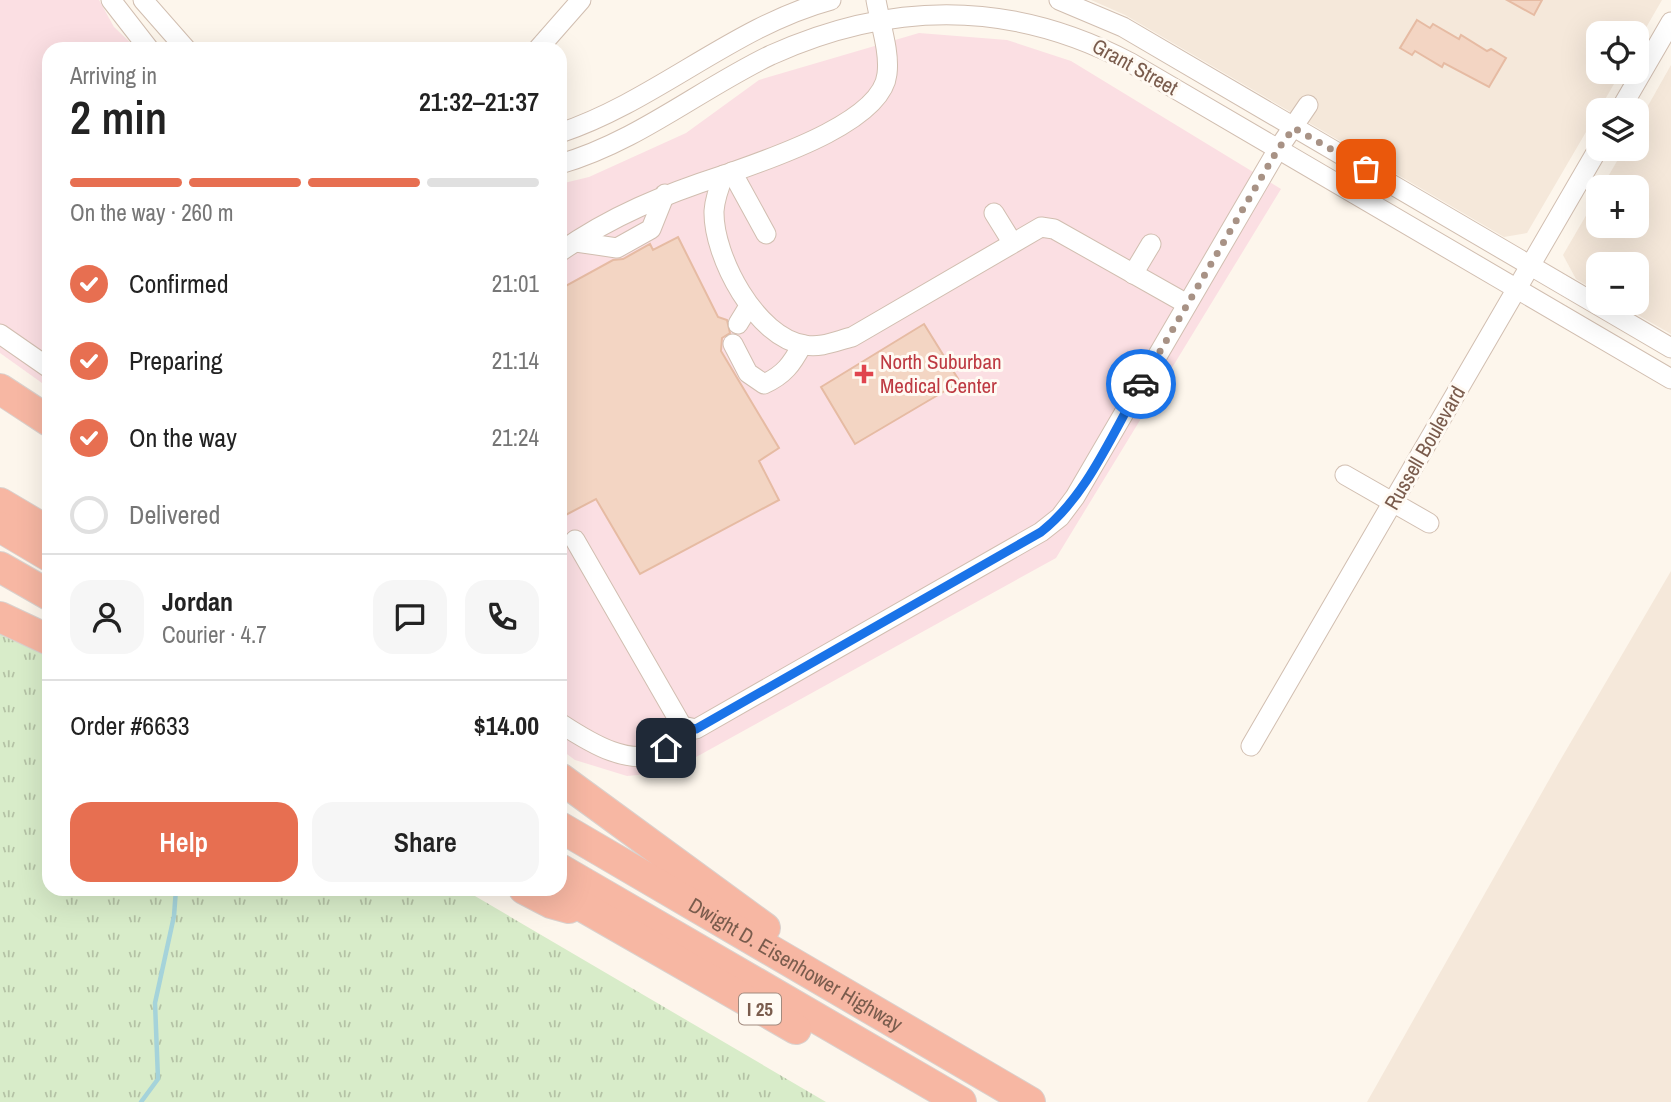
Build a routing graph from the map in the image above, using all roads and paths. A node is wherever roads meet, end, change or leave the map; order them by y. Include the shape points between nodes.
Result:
1 (111, 0) edge
2 (144, 0) edge
3 (581, 0) edge
4 (831, 0) edge
5 (1063, 1) edge
6 (878, 9) edge
7 (1671, 22) edge
8 (1055, 28) junction
9 (144, 42) edge
10 (180, 42) edge
11 (544, 42) edge
12 (1627, 98) edge
13 (1308, 105) dead end
14 (1294, 128) junction
15 (567, 130) edge
16 (1278, 149) junction
17 (567, 161) edge
18 (1591, 161) edge
19 (728, 173) junction
20 (665, 194) junction
21 (994, 213) dead end
22 (766, 234) dead end
23 (1012, 242) junction
24 (1151, 244) dead end
25 (568, 247) edge
26 (1531, 265) junction
27 (1133, 274) junction
28 (1517, 289) junction
29 (1187, 304) junction
30 (749, 306) junction
31 (738, 324) dead end
32 (0, 334) edge
33 (733, 344) dead end
34 (802, 345) junction
35 (1671, 348) edge
36 (42, 363) edge
37 (1671, 379) edge
38 (0, 389) edge
39 (42, 416) edge
40 (1345, 475) dead end
41 (0, 503) edge
42 (1393, 503) junction
43 (1429, 523) dead end
44 (0, 527) edge
45 (42, 528) edge
46 (575, 540) dead end
47 (0, 545) edge
48 (42, 552) edge
49 (0, 566) edge
50 (42, 569) edge
51 (42, 591) edge
52 (0, 617) edge
53 (42, 637) edge
54 (682, 726) junction
55 (567, 727) edge
56 (1251, 746) dead end
57 (567, 783) edge
58 (567, 831) edge
59 (567, 843) edge
60 (638, 872) junction
61 (567, 873) edge
62 (538, 896) edge
63 (563, 896) edge
64 (596, 916) junction
65 (935, 1047) junction
66 (924, 1102) edge
67 (961, 1102) edge
68 (1030, 1102) edge

1 - 9 street
2 - 10 street
3 - 11 street
4 - 15 street via 761,28 648,92
5 - 8 street
5 - 14 street, Grant Street via 1123,27
6 - 8 street, Grant Street via 967,11
6 - 17 street, Grant Street via 771,55 607,147
6 - 19 street via 888,72 878,96 864,112 845,125
7 - 12 street
8 - 16 street, Grant Street via 1131,63
13 - 14 street
14 - 16 street
14 - 26 street, Grant Street
16 - 28 street, Grant Street
16 - 29 street
18 - 26 street, Russell Boulevard
19 - 20 street
19 - 22 street
19 - 30 street via 717,192 714,212 718,242
20 - 25 street
20 - 25 street via 651,229 618,248
21 - 23 street
23 - 27 street via 1041,227 1054,229
23 - 34 street via 852,337 818,347
24 - 27 street
26 - 28 street, Russell Boulevard
26 - 35 street, Grant Street
27 - 29 street
28 - 37 street, Grant Street
28 - 42 street, Russell Boulevard
29 - 54 street via 1060,517 696,729
30 - 31 street
30 - 34 street via 769,328
32 - 36 street
33 - 34 street via 748,373 764,384 792,365
38 - 39 highway
40 - 42 street
41 - 45 highway
42 - 43 street
42 - 56 street, Russell Boulevard
44 - 48 highway
46 - 54 street
47 - 50 highway
49 - 51 highway
52 - 53 highway
54 - 55 street via 666,748 646,756 618,753
57 - 65 highway
58 - 60 highway, Dwight D. Eisenhower Highway / I 25
59 - 60 highway
60 - 65 highway, Dwight D. Eisenhower Highway / I 25
61 - 67 highway
62 - 64 highway
63 - 64 highway, I 25
64 - 66 highway, I 25
65 - 68 highway, Dwight D. Eisenhower Highway / I 25

